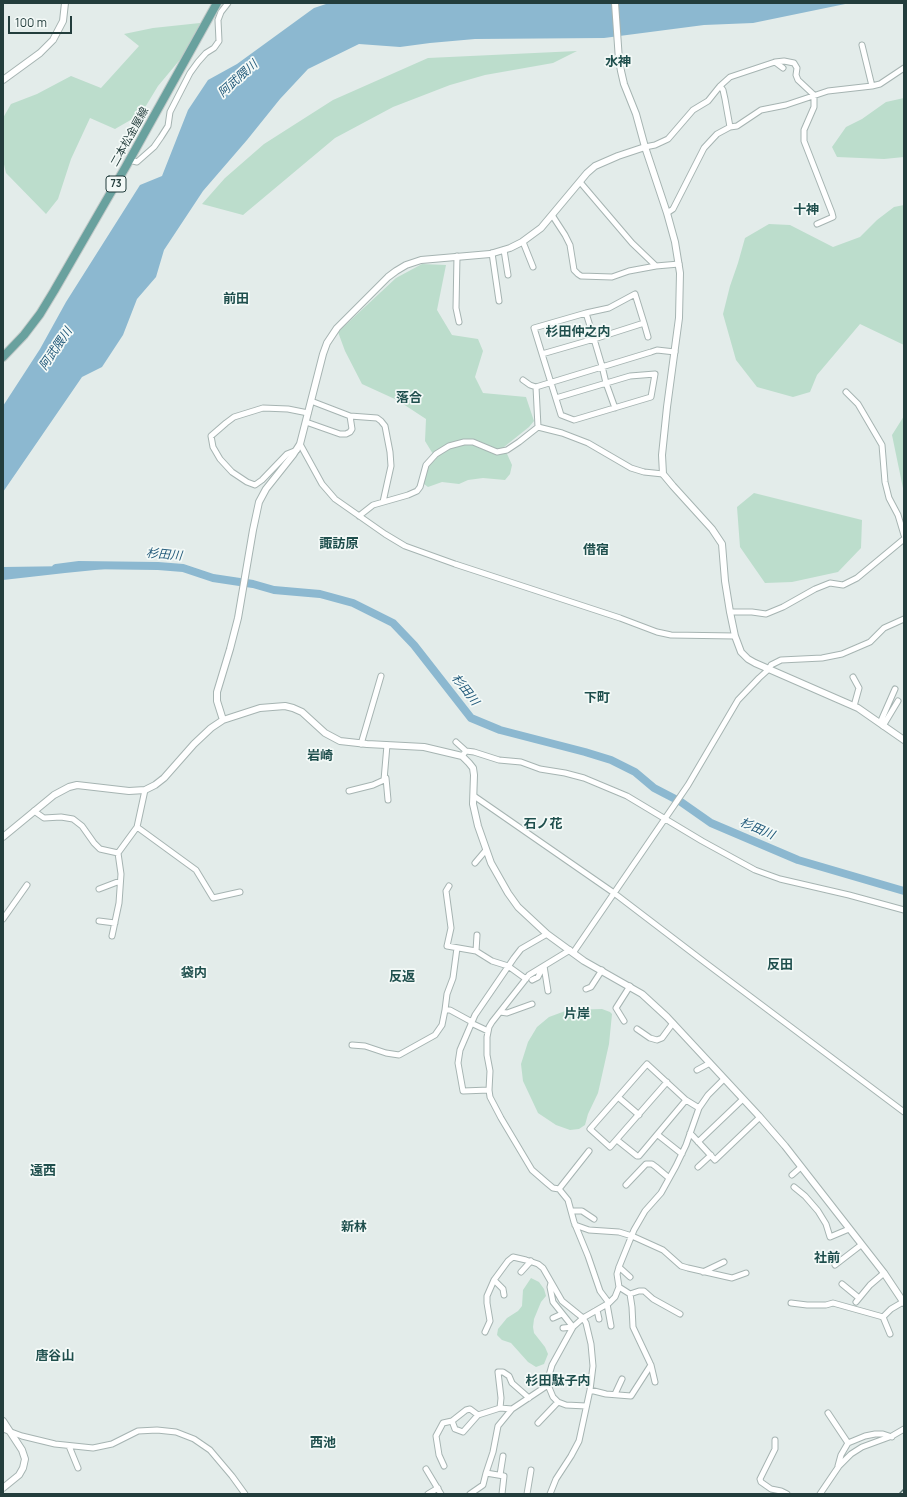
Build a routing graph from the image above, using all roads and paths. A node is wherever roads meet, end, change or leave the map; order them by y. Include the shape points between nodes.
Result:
1 (65, 3) edge
2 (217, 3) edge
3 (228, 3) edge
4 (615, 3) edge
5 (862, 45) dead end
6 (775, 62) junction
7 (783, 68) dead end
8 (904, 68) edge
9 (3, 80) edge
10 (720, 86) junction
11 (872, 86) junction
12 (814, 95) junction
13 (730, 127) junction
14 (645, 147) junction
15 (130, 160) junction
16 (580, 182) junction
17 (667, 213) junction
18 (552, 215) junction
19 (818, 224) dead end
20 (522, 242) junction
21 (504, 250) junction
22 (492, 253) junction
23 (457, 256) junction
24 (679, 264) junction
25 (656, 266) junction
26 (533, 267) dead end
27 (508, 275) dead end
28 (499, 301) dead end
29 (586, 313) junction
30 (460, 322) dead end
31 (644, 323) junction
32 (648, 337) dead end
33 (594, 339) junction
34 (675, 352) junction
35 (542, 354) junction
36 (3, 357) edge
37 (602, 366) junction
38 (523, 380) dead end
39 (551, 382) junction
40 (606, 383) junction
41 (536, 387) junction
42 (846, 392) dead end
43 (556, 398) junction
44 (311, 401) junction
45 (615, 408) junction
46 (308, 413) junction
47 (350, 416) junction
48 (306, 422) junction
49 (538, 427) junction
50 (298, 447) junction
51 (663, 474) junction
52 (383, 502) junction
53 (359, 516) junction
54 (904, 535) edge
55 (904, 538) edge
56 (730, 612) junction
57 (904, 619) edge
58 (735, 636) junction
59 (769, 669) junction
60 (381, 676) dead end
61 (853, 677) dead end
62 (895, 689) dead end
63 (898, 701) dead end
64 (854, 706) junction
65 (223, 720) junction
66 (881, 724) junction
67 (904, 740) edge
68 (456, 742) dead end
69 (361, 744) junction
70 (387, 745) junction
71 (464, 754) junction
72 (386, 778) junction
73 (144, 790) junction
74 (350, 790) dead end
75 (474, 796) junction
76 (388, 800) dead end
77 (34, 811) junction
78 (666, 817) junction
79 (137, 827) junction
80 (3, 837) edge
81 (486, 850) junction
82 (118, 853) junction
83 (476, 863) dead end
84 (120, 881) junction
85 (28, 885) dead end
86 (449, 886) dead end
87 (99, 889) dead end
88 (240, 892) dead end
89 (614, 893) junction
90 (904, 910) edge
91 (3, 919) edge
92 (99, 921) dead end
93 (115, 922) junction
94 (547, 934) junction
95 (477, 935) dead end
96 (112, 936) dead end
97 (457, 948) junction
98 (571, 951) junction
99 (476, 952) junction
100 (508, 966) junction
101 (544, 966) junction
102 (602, 970) junction
103 (529, 980) junction
104 (630, 986) junction
105 (586, 989) dead end
106 (548, 991) dead end
107 (532, 1004) dead end
108 (445, 1010) junction
109 (500, 1012) junction
110 (624, 1021) dead end
111 (472, 1022) junction
112 (673, 1023) junction
113 (637, 1029) dead end
114 (488, 1031) junction
115 (352, 1045) dead end
116 (710, 1063) junction
117 (697, 1070) dead end
118 (724, 1079) junction
119 (667, 1082) junction
120 (489, 1090) junction
121 (618, 1097) junction
122 (743, 1099) junction
123 (686, 1100) junction
124 (699, 1108) junction
125 (904, 1112) edge
126 (639, 1115) junction
127 (760, 1117) junction
128 (690, 1133) junction
129 (658, 1135) junction
130 (617, 1140) junction
131 (698, 1142) junction
132 (589, 1151) dead end
133 (682, 1154) junction
134 (711, 1156) junction
135 (698, 1167) dead end
136 (801, 1167) junction
137 (792, 1175) dead end
138 (669, 1178) junction
139 (626, 1185) dead end
140 (794, 1188) dead end
141 (559, 1189) junction
142 (571, 1211) junction
143 (594, 1219) dead end
144 (575, 1225) junction
145 (849, 1229) junction
146 (632, 1236) junction
147 (861, 1245) junction
148 (531, 1261) junction
149 (724, 1262) dead end
150 (835, 1264) dead end
151 (619, 1267) junction
152 (521, 1272) dead end
153 (704, 1272) junction
154 (746, 1273) dead end
155 (884, 1273) junction
156 (630, 1277) dead end
157 (494, 1280) junction
158 (551, 1283) junction
159 (842, 1284) dead end
160 (619, 1288) junction
161 (504, 1294) dead end
162 (630, 1294) junction
163 (904, 1302) edge
164 (791, 1303) dead end
165 (608, 1304) junction
166 (597, 1310) junction
167 (562, 1314) junction
168 (680, 1314) dead end
169 (883, 1317) junction
170 (553, 1318) dead end
171 (582, 1318) junction
172 (599, 1319) dead end
173 (611, 1326) dead end
174 (574, 1327) junction
175 (563, 1328) dead end
176 (486, 1332) dead end
177 (890, 1334) dead end
178 (651, 1365) junction
179 (622, 1379) dead end
180 (655, 1382) dead end
181 (548, 1386) junction
182 (590, 1390) junction
183 (616, 1394) junction
184 (529, 1398) junction
185 (558, 1402) junction
186 (586, 1406) junction
187 (500, 1408) junction
188 (512, 1409) junction
189 (828, 1413) dead end
190 (478, 1415) junction
191 (3, 1421) edge
192 (452, 1421) junction
193 (538, 1423) dead end
194 (3, 1429) edge
195 (904, 1429) edge
196 (10, 1432) junction
197 (892, 1437) junction
198 (775, 1440) dead end
199 (848, 1443) junction
200 (69, 1446) junction
201 (503, 1456) dead end
202 (444, 1466) dead end
203 (78, 1468) dead end
204 (426, 1469) dead end
205 (837, 1469) junction
206 (531, 1470) dead end
207 (486, 1473) junction
208 (500, 1475) junction
209 (825, 1487) junction
210 (3, 1488) edge
211 (438, 1488) junction
212 (245, 1494) edge
213 (428, 1494) edge
214 (442, 1494) edge
215 (471, 1494) edge
216 (502, 1494) edge
217 (527, 1494) edge
218 (550, 1494) edge
219 (788, 1494) edge
220 (815, 1494) edge
221 (820, 1494) edge

1 - 9 street via 63,21 53,40
2 - 15 main road, 二本松金屋線 / 73
3 - 15 street via 218,20 219,41 190,73 170,112 168,126 154,147 137,162
4 - 14 street via 619,60 624,84
5 - 11 street
6 - 7 street
6 - 10 street via 738,74
6 - 12 street via 794,63 798,80
8 - 11 street via 880,84
10 - 13 street
10 - 14 street via 708,101 688,115 668,139
11 - 12 street
12 - 13 street via 761,110 737,126
12 - 19 street via 814,107 804,130 804,141 832,213 832,217
13 - 17 street via 717,134 704,148 673,209
14 - 16 street via 595,166
14 - 17 street
15 - 36 main road, 二本松金屋線 / 73 via 40,314
16 - 18 street
16 - 25 street
17 - 24 street
18 - 20 street
18 - 25 street via 570,245 574,270 581,276 612,277
20 - 21 street
20 - 26 street
21 - 22 street
21 - 27 street
22 - 23 street
22 - 28 street
23 - 30 street via 456,308
23 - 44 street via 414,262 388,276 345,320 327,343
24 - 25 street
24 - 34 street via 681,285
29 - 31 street via 609,308 635,294
29 - 33 street
29 - 35 street via 534,328
31 - 32 street
31 - 33 street
33 - 35 street
33 - 37 street
34 - 37 street via 657,350
34 - 51 street via 662,454
35 - 39 street
37 - 39 street
37 - 40 street
38 - 41 street
39 - 41 street
39 - 43 street
40 - 43 street
40 - 45 street
40 - 45 street via 630,376 655,374 651,397
41 - 49 street
42 - 54 street via 858,404 882,445 885,482
43 - 45 street via 561,415 574,420
44 - 46 street
44 - 47 street
46 - 48 street
46 - 50 street via 263,408 234,417 211,436 213,447 220,459 232,472 255,485 287,454
47 - 48 street via 352,429 346,434
47 - 52 street via 377,418 385,426 391,466
48 - 50 street
49 - 51 street via 562,433 588,444 631,468
49 - 52 street via 507,450 497,452 472,442 449,446 436,454 426,465 417,491
50 - 53 street via 326,489 335,499
50 - 65 street via 262,496 257,512 238,618 217,692 216,701
51 - 56 street via 712,529 722,544
52 - 53 street via 373,505
53 - 58 street via 405,546 657,632 671,635
55 - 56 street via 857,578 843,585 830,583 815,588 766,614
56 - 58 street
57 - 59 street via 884,628 870,642 842,654 822,658 781,660
58 - 59 street via 741,652 748,659
59 - 64 street
59 - 78 street via 738,700
60 - 69 street
61 - 64 street via 859,688
62 - 66 street
63 - 66 street
64 - 66 street
65 - 69 street via 260,708 285,706 302,712 332,738
65 - 73 street via 202,736 164,778
66 - 67 street
68 - 71 street
69 - 70 street
70 - 71 street via 424,747
70 - 72 street
71 - 75 street via 474,775
71 - 78 street via 521,762 540,769 565,772 627,796
72 - 74 street via 373,785
72 - 76 street
73 - 77 street via 73,786 62,789
73 - 79 street
75 - 81 street via 476,815
75 - 89 street
77 - 80 street
77 - 82 street via 44,818 60,816 73,820 82,826 100,850
78 - 89 street
78 - 90 street via 734,860 755,870 780,879
79 - 82 street
79 - 88 street via 196,870 213,898
81 - 83 street
81 - 94 street via 508,893 528,918
82 - 84 street
84 - 87 street
84 - 93 street
85 - 91 street
86 - 97 street via 446,891 451,928 447,946
89 - 98 street
89 - 125 street
92 - 93 street
93 - 96 street
94 - 98 street
94 - 100 street via 521,949
95 - 99 street
97 - 99 street
97 - 108 street
98 - 101 street
98 - 102 street
99 - 100 street
100 - 103 street
100 - 111 street
101 - 103 street via 529,975
101 - 106 street
102 - 104 street
102 - 105 street via 591,987
103 - 109 street
104 - 110 street via 616,1008
104 - 112 street via 652,1001
107 - 109 street via 507,1013
108 - 111 street via 450,1010
108 - 115 street via 442,1025 435,1035 399,1055
109 - 114 street
111 - 114 street
111 - 120 street via 460,1050 458,1063 463,1091
112 - 113 street via 662,1038 657,1040
112 - 116 street
114 - 120 street
116 - 117 street
116 - 118 street
118 - 122 street
118 - 124 street
119 - 121 street via 647,1064
119 - 123 street
119 - 126 street
120 - 141 street via 501,1118 532,1170 547,1184
121 - 126 street
121 - 130 street via 590,1130 610,1147
122 - 127 street
122 - 131 street
123 - 124 street
123 - 129 street
124 - 128 street
126 - 130 street
127 - 134 street via 715,1160
127 - 136 street
128 - 131 street
128 - 133 street
129 - 130 street via 639,1156
129 - 133 street
131 - 134 street
132 - 141 street
133 - 138 street
134 - 135 street
136 - 137 street
136 - 145 street
138 - 139 street via 652,1164 646,1164
138 - 146 street via 661,1193 640,1219
140 - 145 street via 818,1211 830,1237
141 - 142 street via 568,1200
142 - 143 street via 582,1211
142 - 144 street
144 - 146 street via 589,1230 618,1232
144 - 165 street via 600,1291
145 - 147 street
146 - 151 street
146 - 153 street via 667,1252 681,1266
147 - 150 street
147 - 155 street
148 - 152 street
148 - 157 street via 513,1257
148 - 158 street via 543,1268
149 - 153 street
151 - 156 street
151 - 160 street
153 - 154 street via 732,1278
155 - 159 street via 858,1300
155 - 163 street
157 - 161 street via 503,1289
157 - 176 street via 487,1296 490,1321
158 - 167 street via 553,1302
158 - 171 street via 562,1301
160 - 162 street
160 - 165 street
162 - 168 street via 644,1291 652,1299
162 - 178 street via 633,1327
163 - 169 street
164 - 169 street via 833,1303
165 - 166 street
165 - 173 street
166 - 171 street
166 - 172 street
167 - 170 street
167 - 174 street
169 - 177 street
171 - 174 street
171 - 182 street via 586,1323 591,1344 593,1366
174 - 175 street
174 - 181 street via 552,1365
178 - 180 street
178 - 183 street via 631,1396
179 - 183 street
181 - 184 street
181 - 185 street
182 - 183 street
182 - 186 street
184 - 187 street via 509,1376 498,1372
184 - 188 street
185 - 186 street
185 - 193 street
186 - 218 street via 579,1441
187 - 188 street
187 - 190 street
188 - 207 street via 498,1426
189 - 199 street
190 - 192 street via 468,1409
190 - 192 street via 463,1432 455,1429
191 - 196 street
192 - 202 street via 443,1423 436,1436
194 - 196 street
195 - 197 street
196 - 200 street
196 - 210 street via 22,1450 24,1463 19,1475
197 - 199 street via 875,1434
197 - 205 street via 862,1447 851,1454
198 - 219 street via 774,1449 760,1480 771,1489
199 - 205 street
200 - 203 street
200 - 212 street via 103,1446 138,1431 176,1432 194,1439 210,1450
201 - 208 street
204 - 211 street
205 - 209 street
206 - 217 street
207 - 208 street
207 - 215 street via 483,1485
208 - 216 street via 504,1476
209 - 220 street
209 - 221 street
211 - 213 street
211 - 214 street

